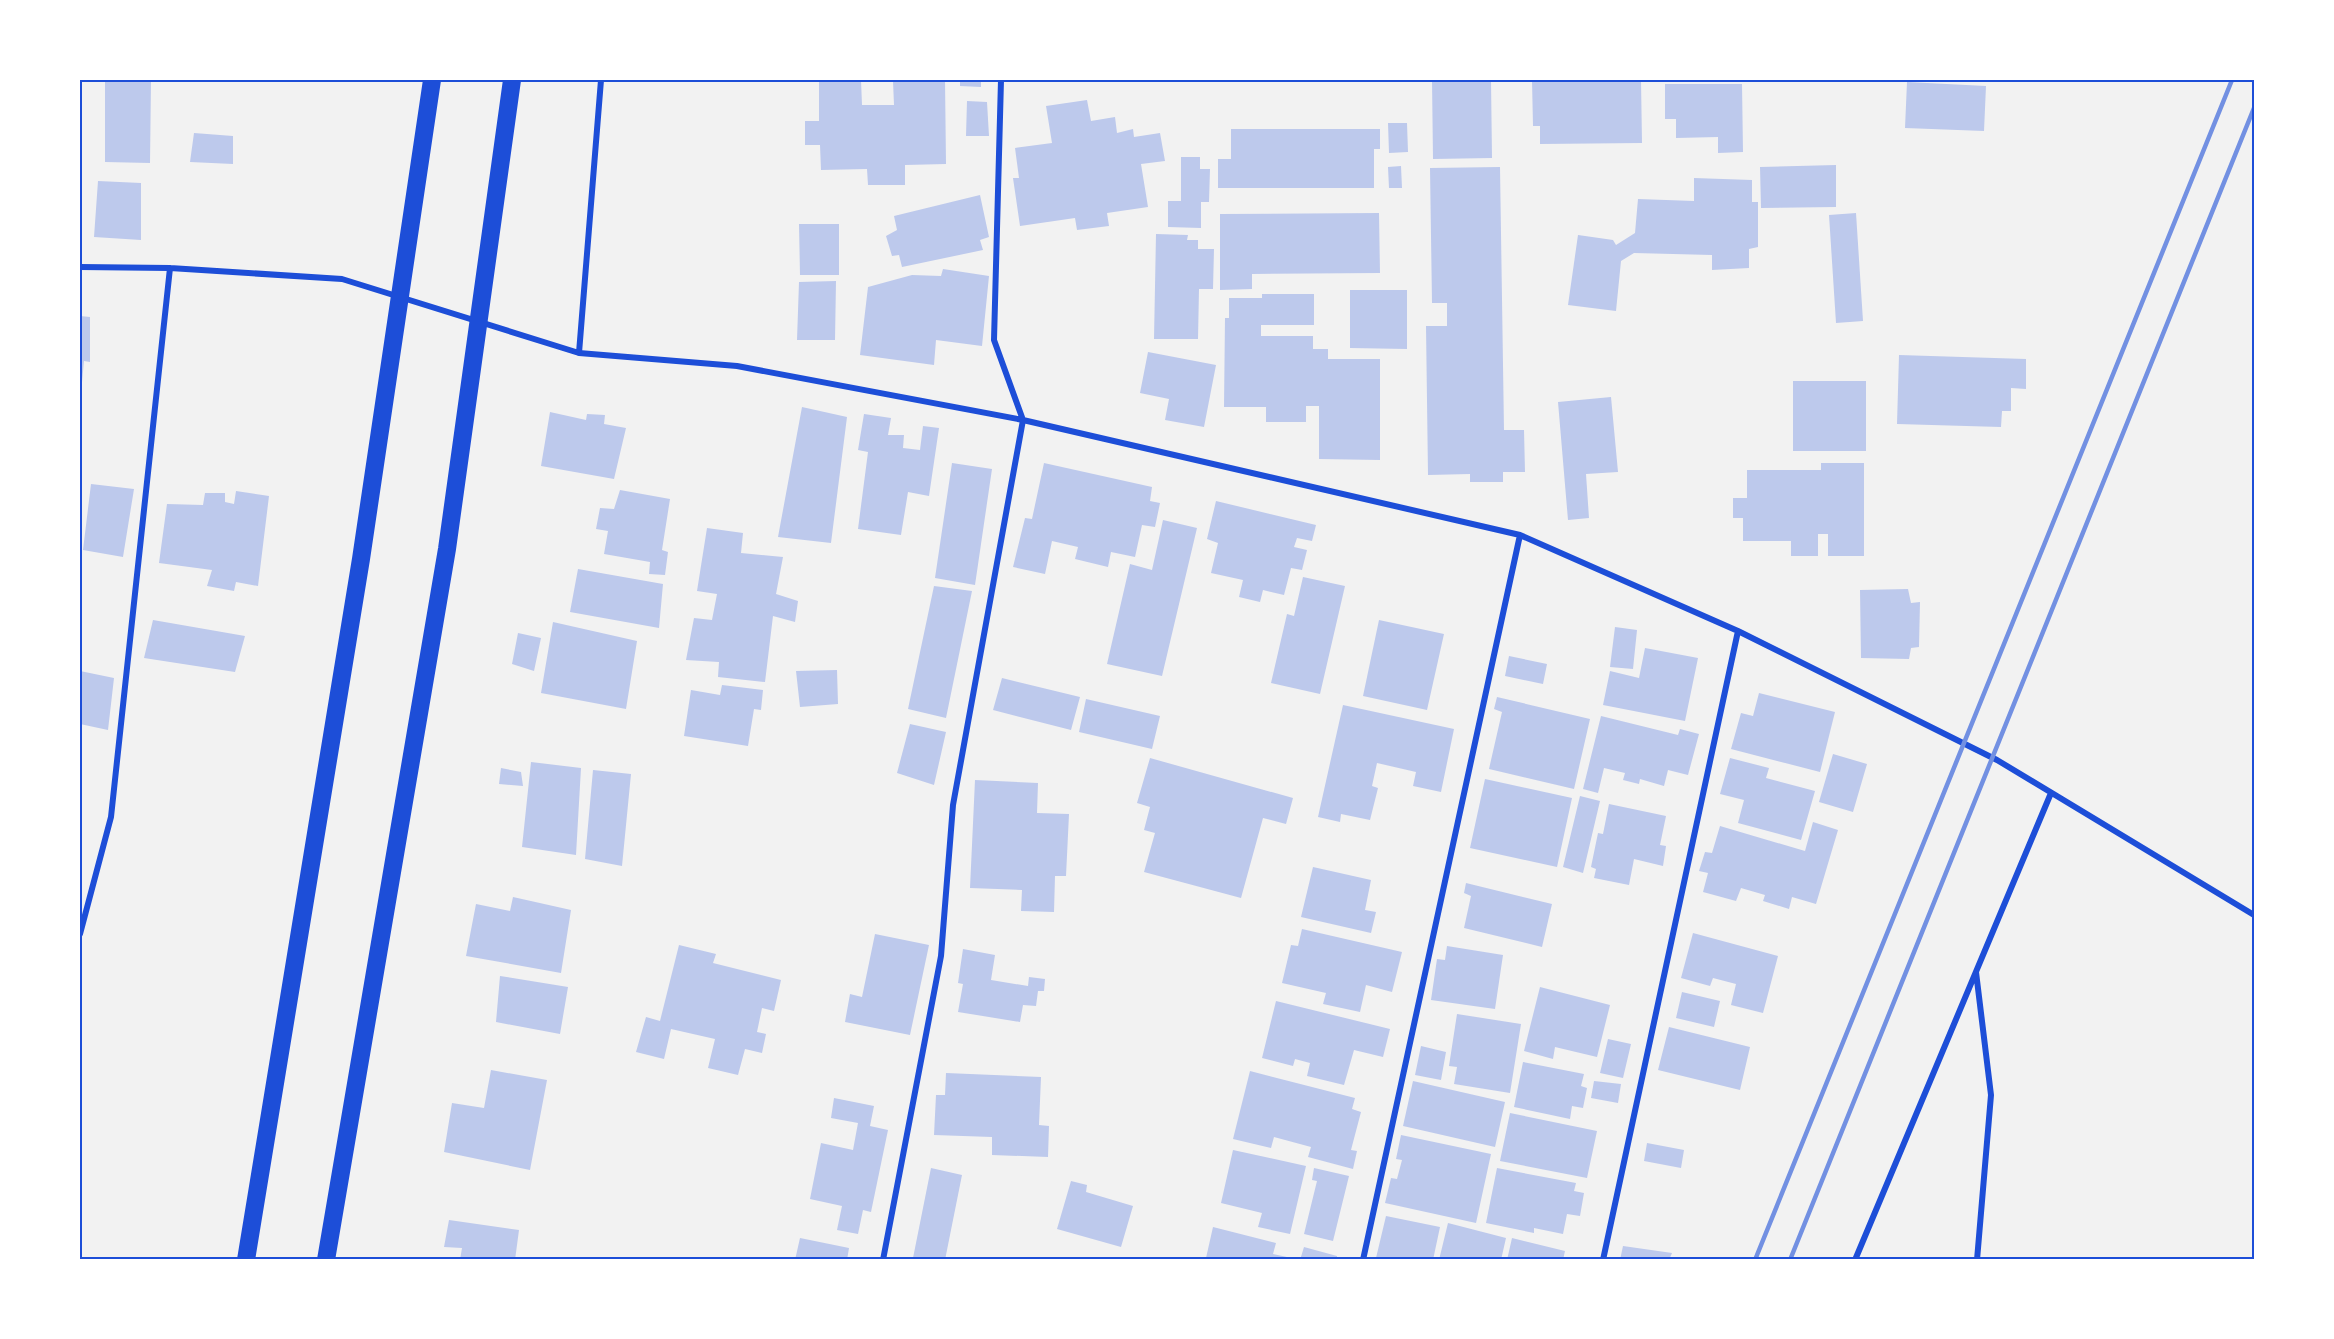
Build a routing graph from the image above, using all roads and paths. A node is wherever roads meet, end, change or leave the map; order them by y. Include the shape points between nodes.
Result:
1 (432, 80) edge
2 (512, 80) edge
3 (601, 80) edge
4 (1000, 80) edge
5 (80, 267) edge
6 (170, 268) junction
7 (579, 353) junction
8 (1023, 420) junction
9 (1520, 535) junction
10 (1738, 631) junction
11 (2051, 793) junction
12 (2254, 915) edge
13 (80, 934) edge
14 (1976, 972) junction
15 (246, 1260) edge
16 (326, 1260) edge
17 (883, 1260) edge
18 (1363, 1260) edge
19 (1603, 1260) edge
20 (1855, 1260) edge
21 (1977, 1260) edge

1 - 15 highway via 359,571
2 - 16 highway via 447,549
3 - 7 street
4 - 8 street via 994,340
5 - 6 street
6 - 7 street via 342,279
6 - 13 street via 111,817
7 - 8 street via 737,366
8 - 9 street
8 - 17 street via 953,805 940,956
9 - 10 street
9 - 18 street
10 - 11 street via 1997,760
10 - 19 street
11 - 12 street
11 - 14 street
14 - 20 street
14 - 21 street via 1990,1095

